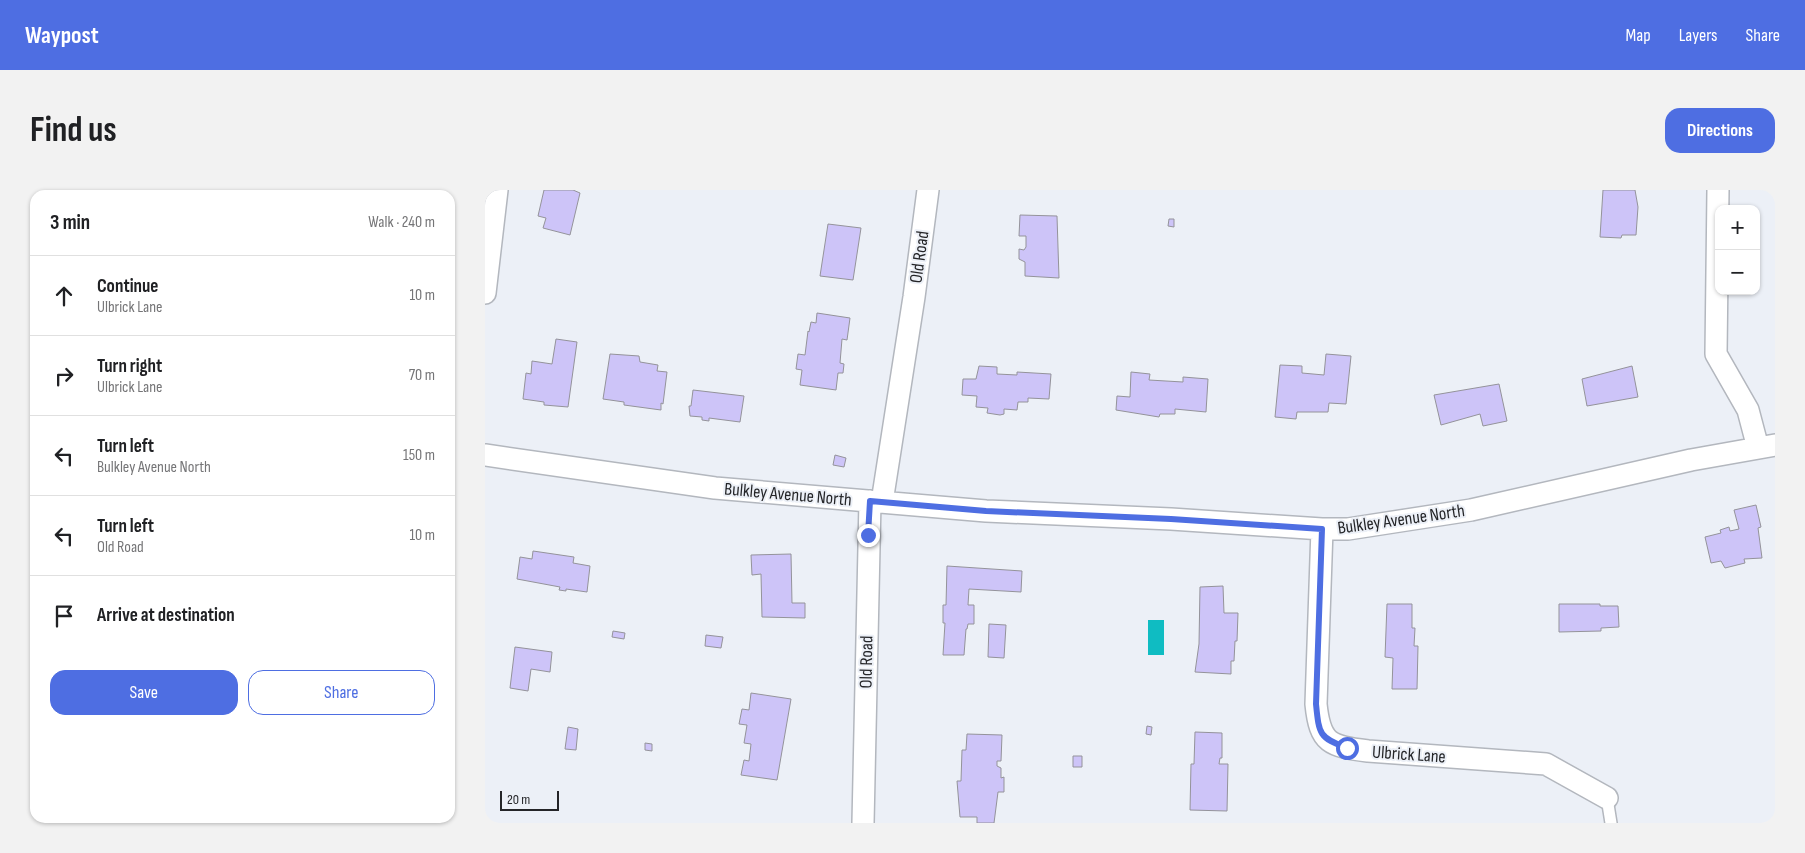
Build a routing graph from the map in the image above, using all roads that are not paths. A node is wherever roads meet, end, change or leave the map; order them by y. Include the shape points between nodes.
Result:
1 (497, 190) edge
2 (927, 190) edge
3 (1718, 190) edge
4 (485, 292) edge
5 (1766, 446) edge
6 (485, 455) edge
7 (876, 502) junction
8 (1322, 529) junction
9 (1607, 798) joint
10 (863, 823) edge
11 (1611, 823) edge

1 - 4 street
2 - 7 street, Old Road via 914,296
3 - 5 street via 1716,354
5 - 8 street, Bulkley Avenue North via 1471,510 1348,529
6 - 7 street, Bulkley Avenue North via 715,488
7 - 8 street, Bulkley Avenue North
7 - 10 street, Old Road
8 - 9 street, Ulbrick Lane via 1316,704 1318,727 1327,741 1368,751 1546,764
9 - 11 lane

